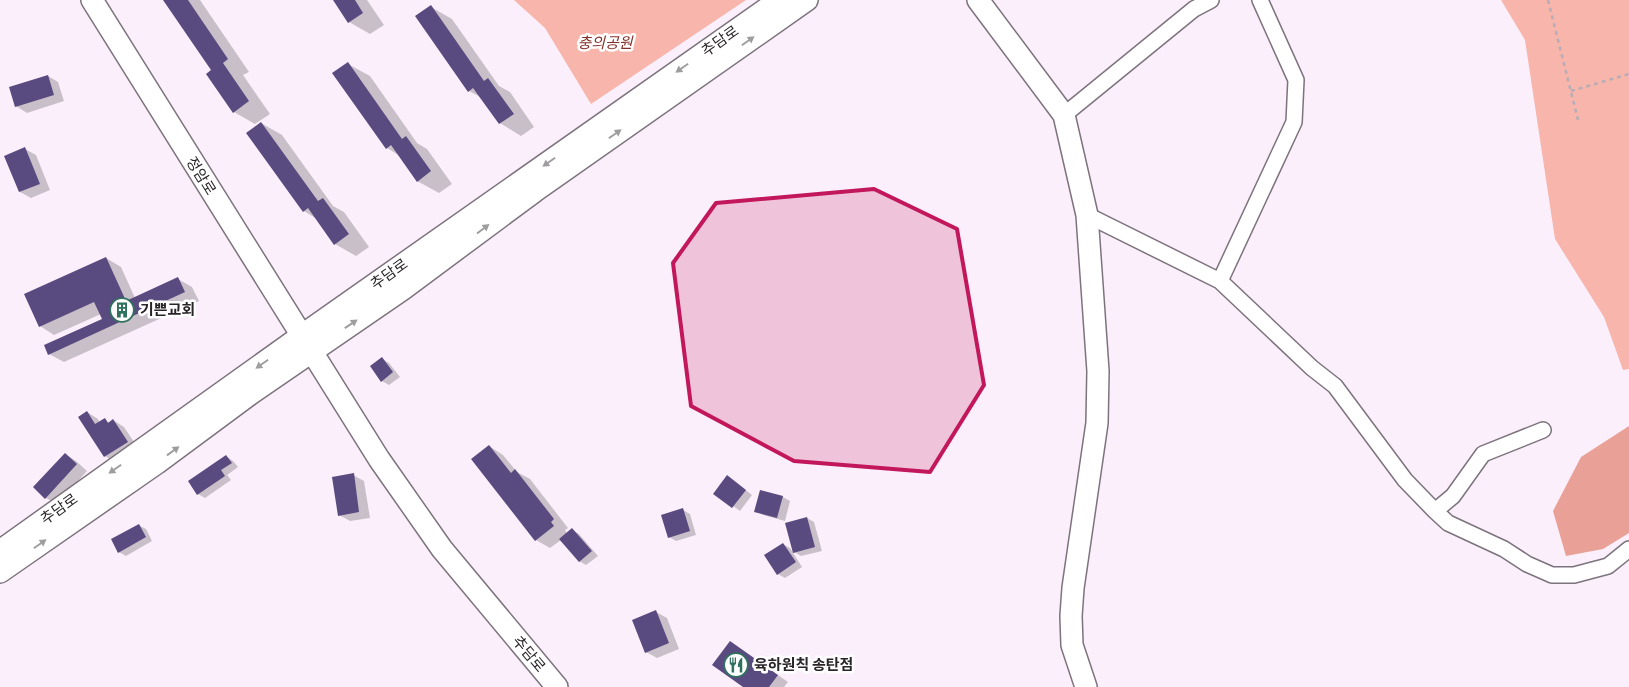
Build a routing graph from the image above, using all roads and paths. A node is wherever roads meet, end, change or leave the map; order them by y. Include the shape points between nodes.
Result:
1 (93, 0) edge
2 (779, 0) edge
3 (807, 0) edge
4 (978, 0) edge
5 (1211, 0) edge
6 (1260, 0) edge
7 (1548, 0) edge
8 (1629, 74) edge
9 (1571, 90) junction
10 (1064, 115) junction
11 (1578, 120) dead end
12 (1088, 215) junction
13 (1220, 280) junction
14 (306, 344) junction
15 (1543, 430) dead end
16 (1434, 511) junction
17 (1629, 549) edge
18 (0, 550) edge
19 (0, 572) edge
20 (557, 687) edge
21 (1086, 687) edge

1 - 14 street, 정암로
2 -> 14 street, 추담로
14 -> 3 street, 추담로 via 403,289 535,191
4 - 10 street
5 - 10 street via 1194,9
6 - 13 street via 1296,80 1294,122
7 - 9 path
8 - 9 path
9 - 11 path
10 - 12 street
12 - 13 street
12 - 21 street via 1098,371 1097,423 1071,616 1072,645
13 - 16 street via 1335,386 1405,480
14 -> 18 street, 추담로
19 -> 14 street, 추담로 via 253,392
14 - 20 street, 추담로 via 379,459 442,549
15 - 16 street via 1483,454 1454,496
16 - 17 street via 1448,523 1552,575 1574,575 1608,566

